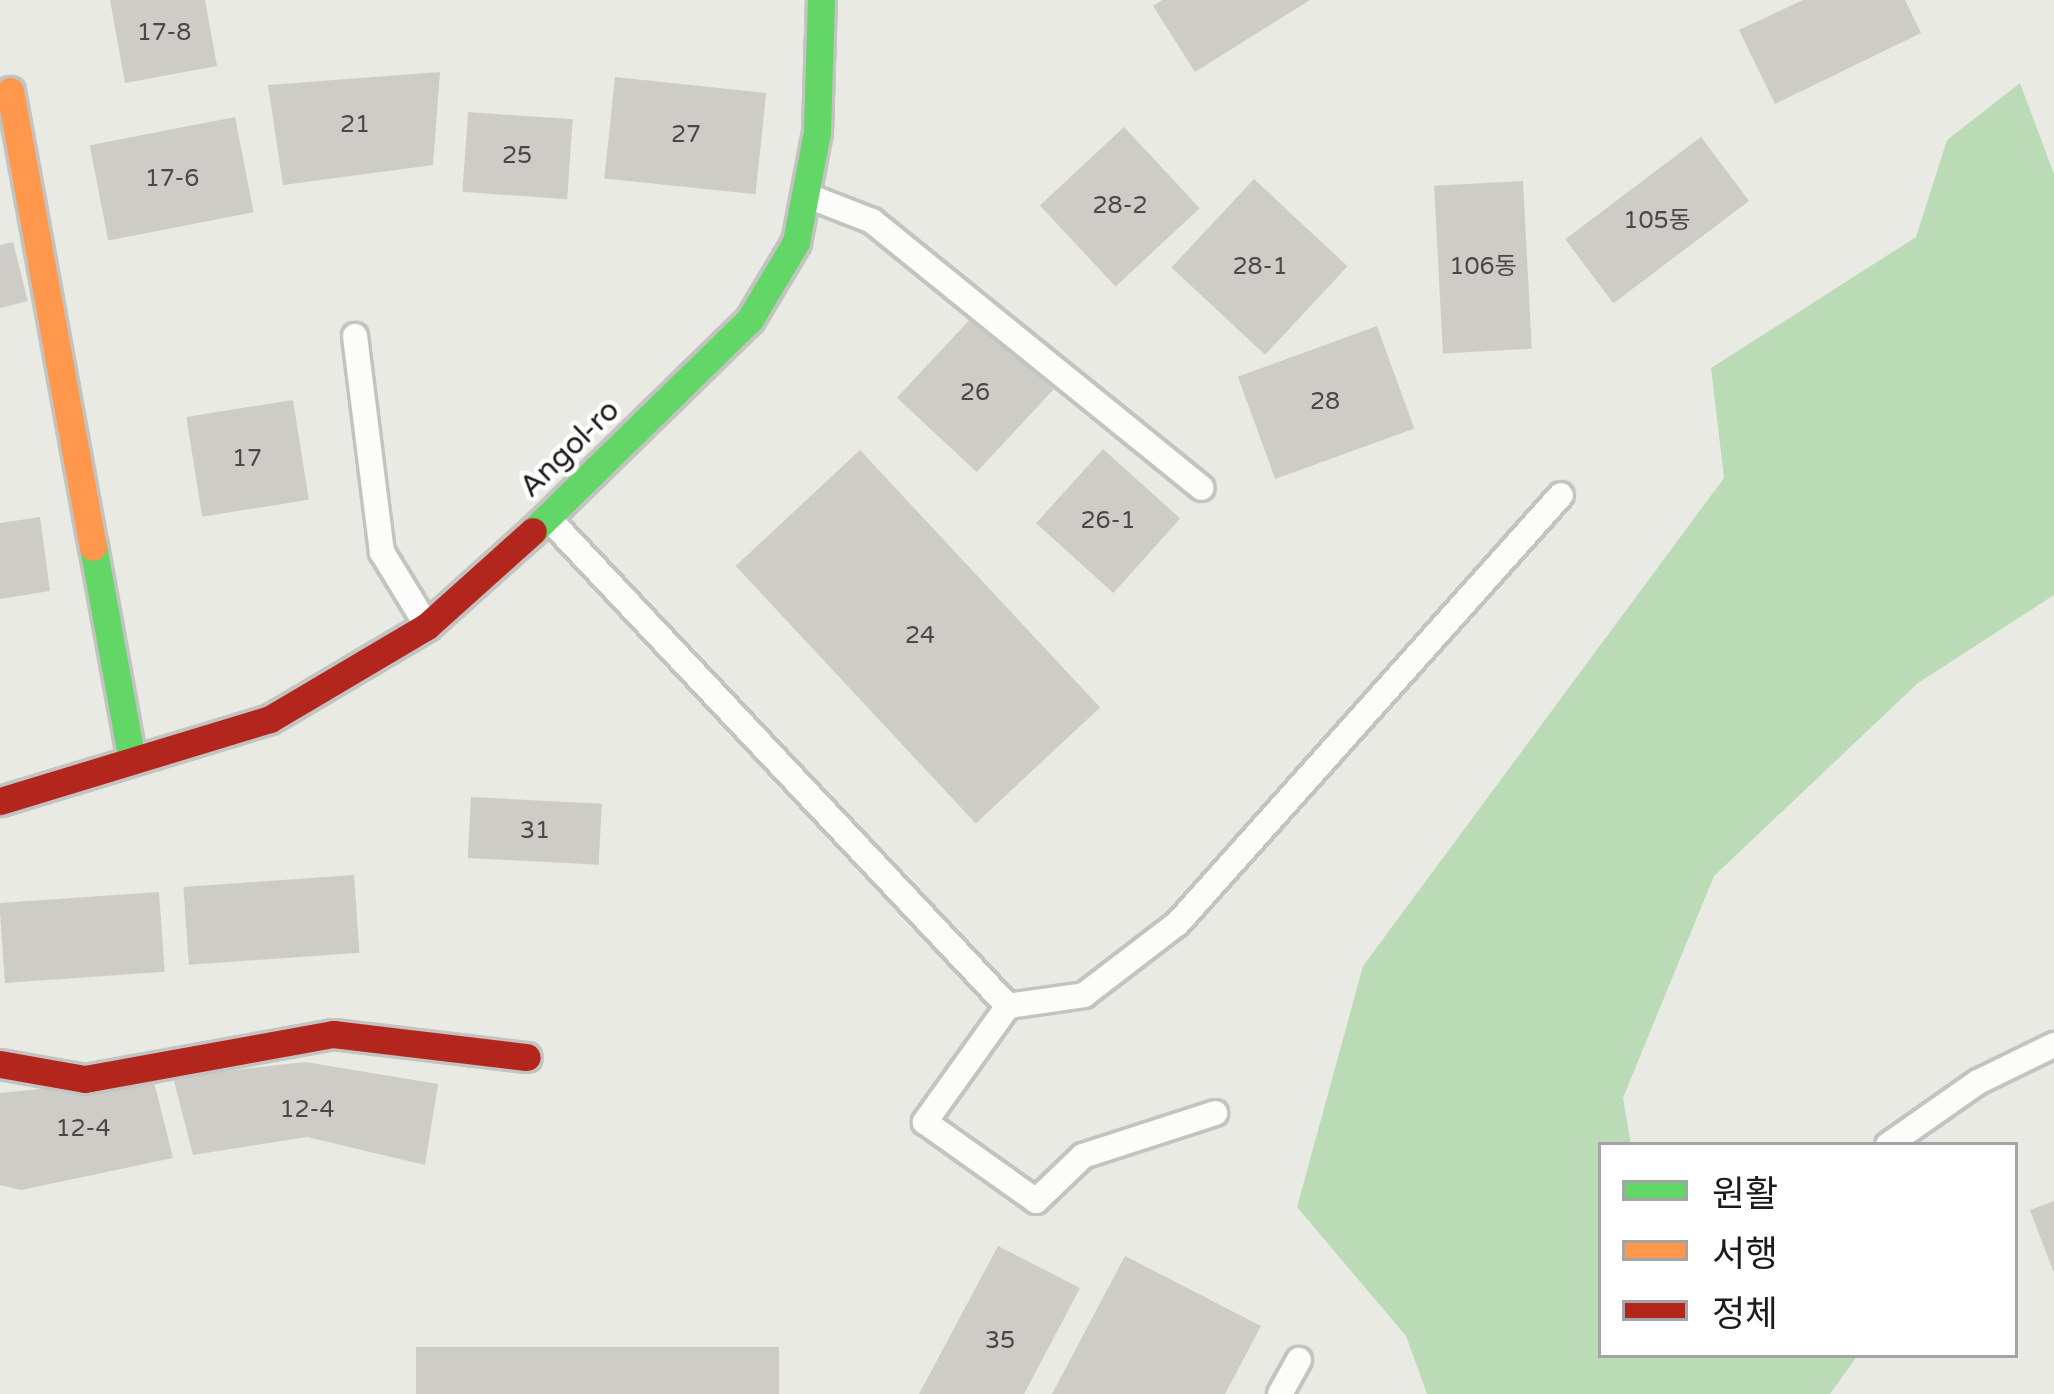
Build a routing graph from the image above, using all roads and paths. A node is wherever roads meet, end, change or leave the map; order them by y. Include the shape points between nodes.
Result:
1 (821, 0) edge
2 (10, 91) dead end
3 (805, 195) junction
4 (355, 336) dead end
5 (1202, 488) dead end
6 (1561, 495) dead end
7 (547, 517) junction
8 (428, 626) junction
9 (131, 757) junction
10 (0, 801) edge
11 (1008, 1006) junction
12 (2054, 1046) edge
13 (527, 1057) dead end
14 (0, 1064) edge
15 (1215, 1113) dead end
16 (1892, 1142) edge
17 (1299, 1360) dead end
18 (1280, 1394) edge

1 - 3 street, Angol-ro via 817,133
2 - 9 street
3 - 5 lane via 872,220
3 - 7 street, Angol-ro via 796,242 750,319
4 - 8 lane via 382,552
6 - 11 lane via 1178,923 1084,995
7 - 8 street, Angol-ro
7 - 11 lane
8 - 9 street, Angol-ro via 270,719
9 - 10 street, Angol-ro
11 - 15 lane via 925,1122 1036,1201 1083,1156
12 - 16 lane via 1978,1082
13 - 14 street via 333,1034 85,1079
17 - 18 lane

